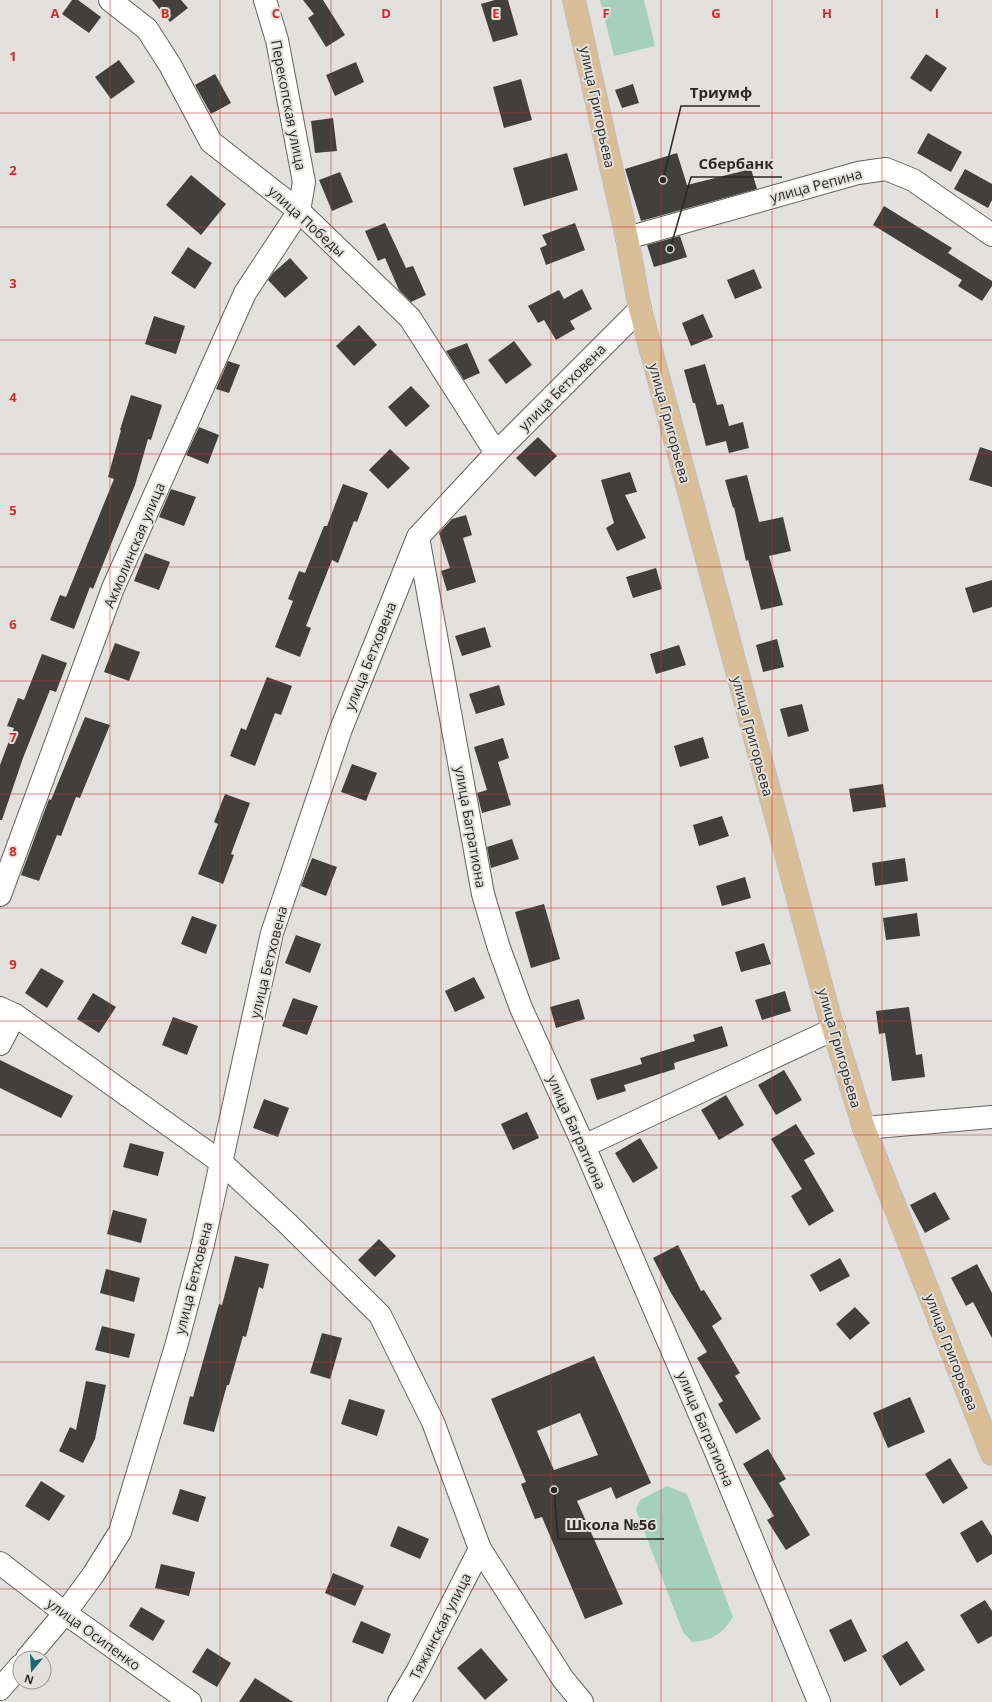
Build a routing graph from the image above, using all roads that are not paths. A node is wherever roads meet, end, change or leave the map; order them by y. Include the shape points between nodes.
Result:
1 (110, 0) edge
2 (265, 0) edge
3 (574, 0) edge
4 (299, 211) junction
5 (992, 235) edge
6 (627, 238) junction
7 (640, 309) junction
8 (496, 453) junction
9 (418, 537) junction
10 (0, 895) edge
11 (7, 1011) edge
12 (834, 1029) junction
13 (0, 1044) edge
14 (992, 1117) edge
15 (864, 1128) junction
16 (584, 1146) junction
17 (222, 1163) junction
18 (992, 1454) edge
19 (480, 1549) junction
20 (0, 1563) edge
21 (65, 1613) junction
22 (34, 1650) edge
23 (12, 1676) edge
24 (0, 1690) edge
25 (190, 1702) edge
26 (399, 1702) edge
27 (582, 1702) edge
28 (818, 1702) edge

1 - 4 street, улица Победы via 147,30 170,65 211,142
2 - 4 street, Перекопская улица via 277,40 304,182
3 - 6 main road, улица Григорьева
4 - 8 street, улица Победы via 410,318
4 - 10 street, Акмолинская улица via 245,293 114,588
5 - 6 street, улица Репина via 913,180 886,169 858,173
6 - 7 main road, улица Григорьева
7 - 8 street, улица Бетховена
7 - 12 main road, улица Григорьева
8 - 9 street, улица Бетховена
9 - 16 street, улица Багратиона via 484,894 498,948 520,1008
9 - 17 street, улица Бетховена via 341,729 272,933
11 - 13 street
11 - 17 street
12 - 15 main road, улица Григорьева
12 - 16 street
14 - 15 street
15 - 18 main road, улица Григорьева
16 - 28 street, улица Багратиона via 716,1452
17 - 19 street via 380,1315 433,1422
17 - 21 street, улица Бетховена via 177,1343 120,1532
19 - 26 street, Тяжинская улица
19 - 27 street via 563,1679
20 - 21 street, улица Осипенко
21 - 22 street, улица Бетховена
21 - 25 street, улица Осипенко
23 - 24 street

